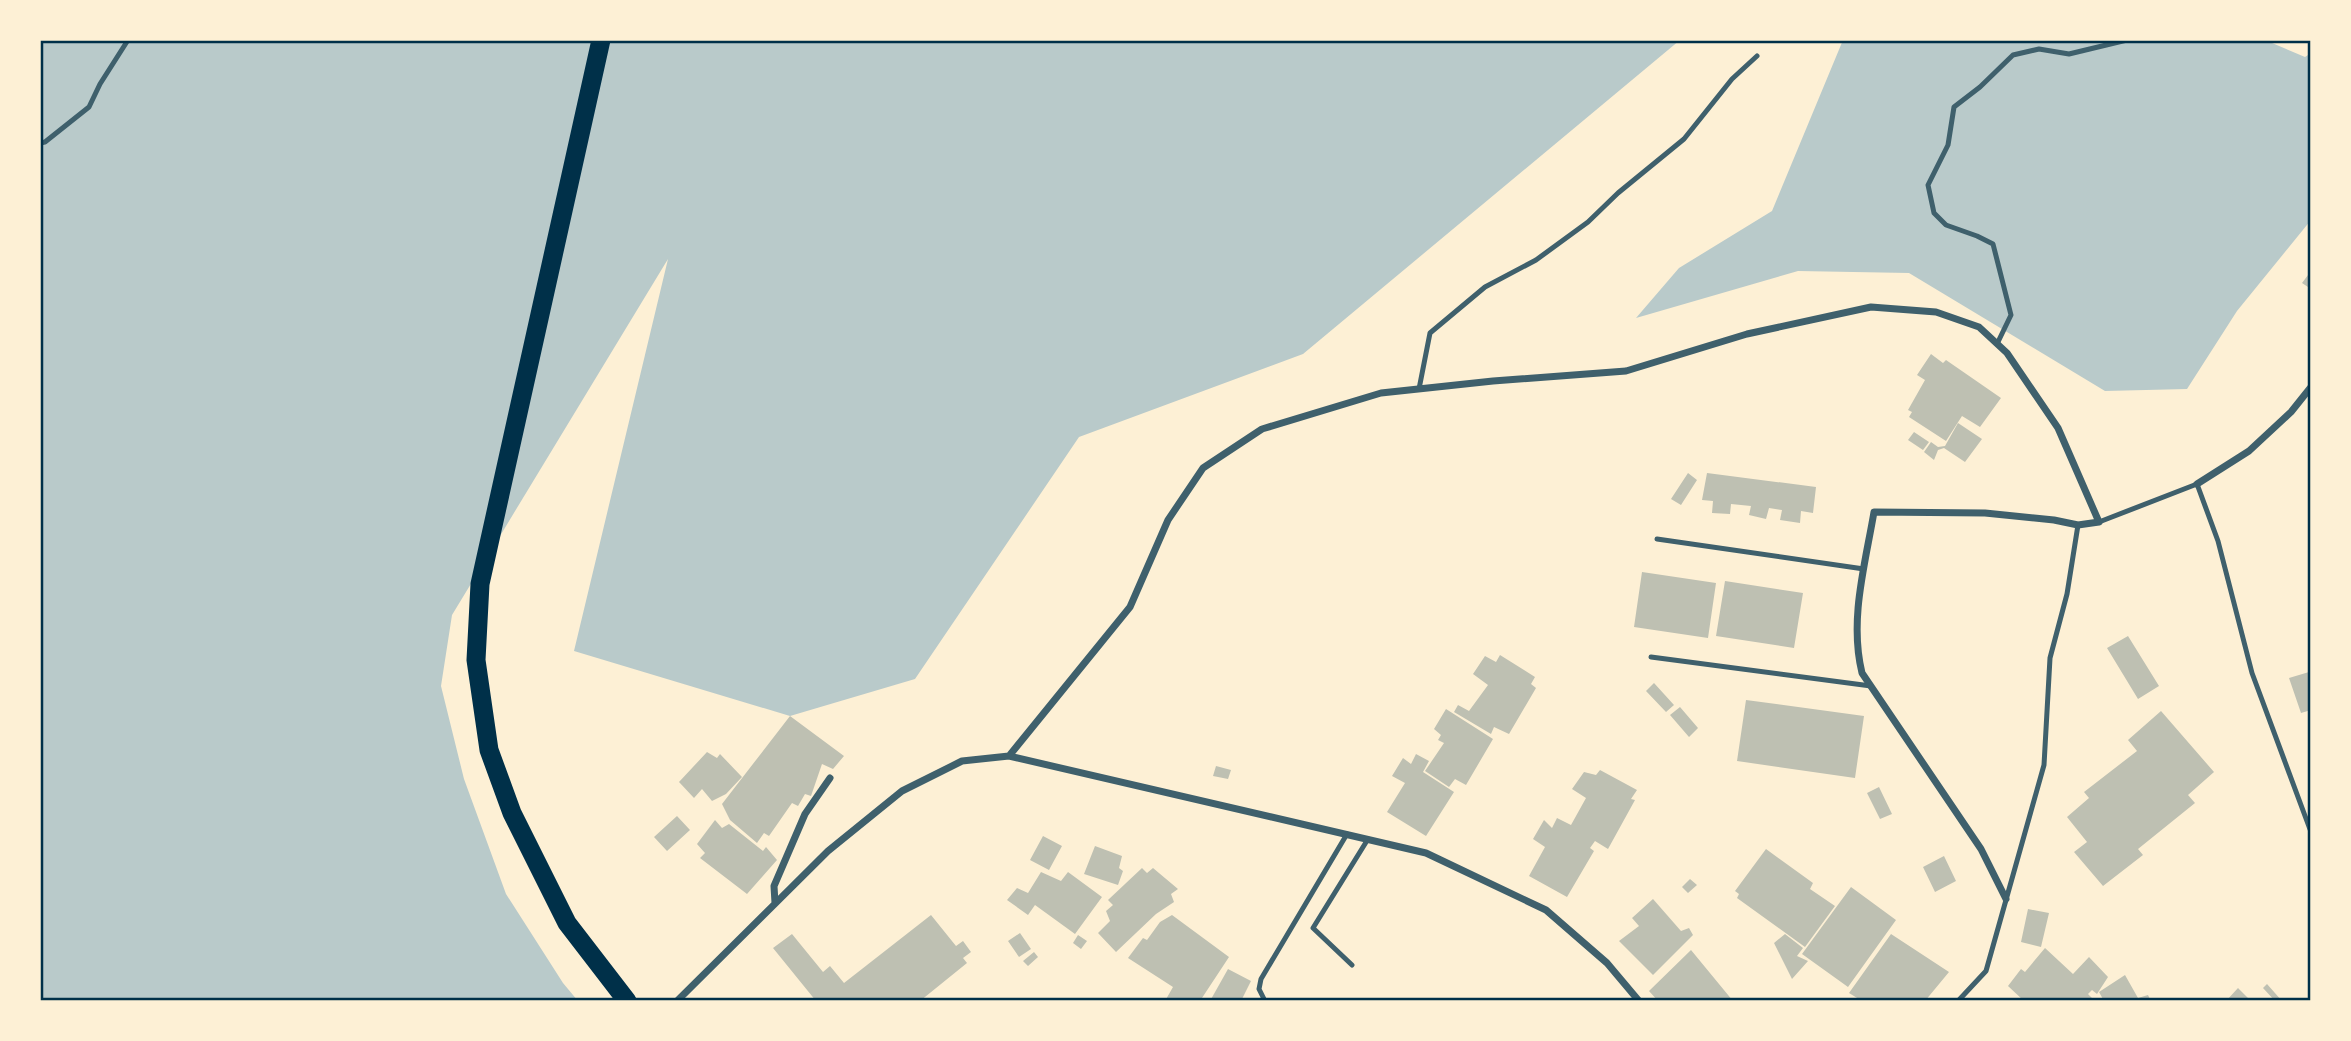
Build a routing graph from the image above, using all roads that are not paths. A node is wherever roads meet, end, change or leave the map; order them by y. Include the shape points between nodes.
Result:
1 (128, 40) edge
2 (601, 40) edge
3 (2127, 40) edge
4 (1757, 56) dead end
5 (40, 143) edge
6 (1997, 344) junction
7 (2311, 387) edge
8 (1419, 389) junction
9 (2197, 484) junction
10 (2099, 522) junction
11 (2078, 525) junction
12 (1657, 539) dead end
13 (1864, 569) junction
14 (1651, 657) dead end
15 (1871, 686) junction
16 (1009, 757) junction
17 (830, 778) dead end
18 (2311, 832) edge
19 (1347, 835) junction
20 (1368, 839) junction
21 (2006, 899) junction
22 (775, 903) junction
23 (1352, 965) dead end
24 (627, 1001) edge
25 (677, 1001) edge
26 (1265, 1001) edge
27 (1639, 1001) edge
28 (1958, 1001) edge

1 - 5 lane via 89,107
2 - 24 highway via 480,584 476,660 489,750 512,813 567,923
3 - 6 lane via 2069,54 2039,49 2013,55 1954,107 1948,145 1928,186 1934,213 1946,225 1993,244 2011,315
4 - 8 lane via 1732,79 1684,139 1588,222 1536,260 1485,287 1430,333
6 - 8 street via 1979,327 1936,312 1871,307 1747,334 1626,371
6 - 10 street via 2058,428
7 - 9 street via 2249,452
8 - 16 street via 1381,393 1262,429 1203,468 1168,520 1130,607
9 - 10 lane
9 - 18 lane via 2218,541 2252,673
10 - 11 street
11 - 13 street via 1985,513 1874,512
11 - 21 lane via 2050,658 2043,765
12 - 13 lane
13 - 15 street via 1856,650
14 - 15 lane
15 - 21 street via 1981,849
16 - 19 street
16 - 22 street via 962,761 902,791 828,851
17 - 22 street via 805,814 774,886
19 - 20 street
19 - 26 lane via 1261,979 1259,989
20 - 23 lane via 1313,928
20 - 27 street via 1426,853 1546,910 1607,963
21 - 28 lane via 1986,971
22 - 25 street

